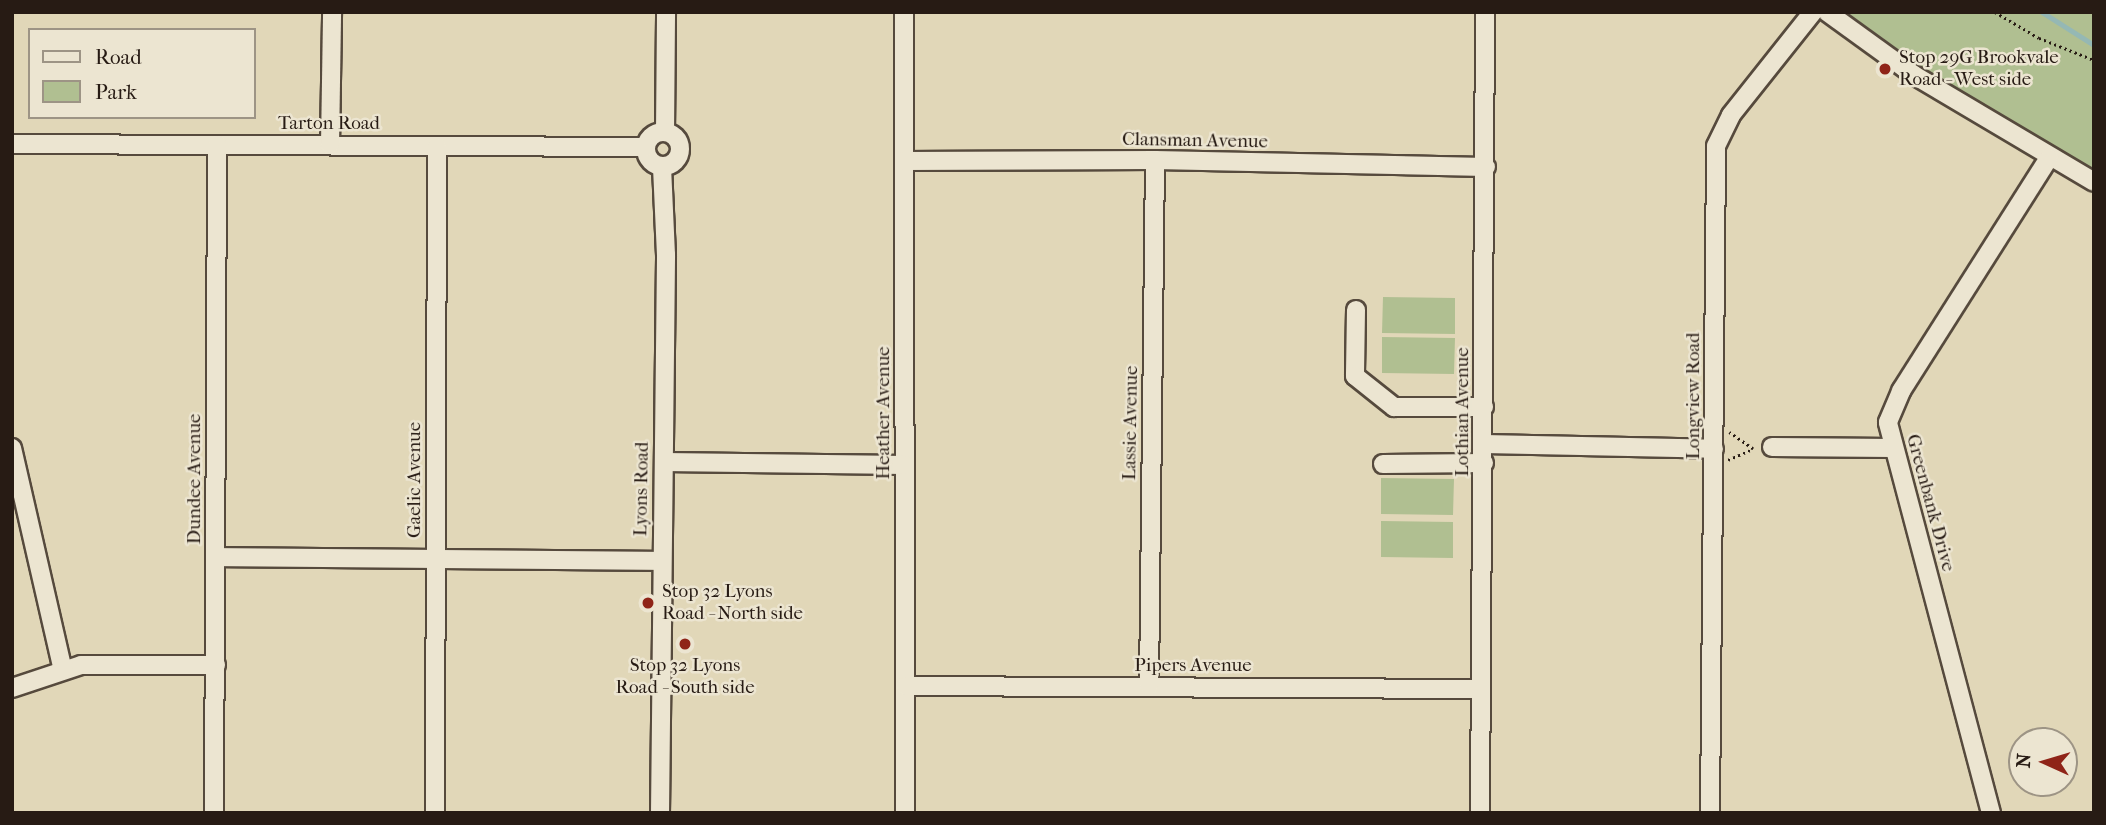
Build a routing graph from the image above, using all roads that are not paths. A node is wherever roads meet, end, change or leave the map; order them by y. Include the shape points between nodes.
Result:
1 (332, 12) edge
2 (666, 12) edge
3 (904, 12) edge
4 (1485, 12) edge
5 (1813, 12) edge
6 (1826, 12) edge
7 (665, 132) junction
8 (12, 144) edge
9 (217, 145) junction
10 (330, 145) junction
11 (437, 146) junction
12 (646, 147) junction
13 (2049, 158) junction
14 (1155, 160) junction
15 (904, 162) junction
16 (662, 166) junction
17 (1486, 167) junction
18 (2094, 182) edge
19 (1356, 310) dead end
20 (1484, 407) junction
21 (1484, 444) junction
22 (1772, 447) dead end
23 (12, 448) edge
24 (1893, 448) junction
25 (1721, 454) junction
26 (664, 462) junction
27 (1383, 464) dead end
28 (1484, 464) junction
29 (905, 465) junction
30 (216, 557) junction
31 (436, 560) junction
32 (662, 561) junction
33 (216, 664) junction
34 (63, 670) junction
35 (906, 686) junction
36 (1149, 686) junction
37 (12, 688) edge
38 (1480, 689) junction
39 (214, 813) edge
40 (435, 813) edge
41 (660, 813) edge
42 (905, 813) edge
43 (1480, 813) edge
44 (1710, 813) edge
45 (1990, 813) edge

1 - 10 street
2 - 7 street
3 - 15 street, Heather Avenue
4 - 17 street, Lothian Avenue
5 - 25 street, Longview Road via 1731,115 1716,146
6 - 13 street via 1914,75
7 - 12 street via 650,138
7 - 16 street via 679,142 680,153 673,163
8 - 9 street, Tarton Road
9 - 10 street, Tarton Road
9 - 30 street, Dundee Avenue
10 - 11 street, Tarton Road
11 - 12 street, Tarton Road
11 - 31 street, Gaelic Avenue
12 - 16 street via 648,158
13 - 18 street
13 - 24 street, Greenbank Drive via 1901,391 1888,422
14 - 15 street, Clansman Avenue
14 - 17 street, Clansman Avenue
14 - 36 street, Lassie Avenue
15 - 29 street, Heather Avenue
16 - 26 street, Lyons Road
17 - 20 street, Lothian Avenue
19 - 20 street via 1355,376 1394,407
20 - 21 street, Lothian Avenue
21 - 25 street
21 - 28 street, Lothian Avenue
22 - 24 street
23 - 34 street
24 - 45 street, Greenbank Drive
25 - 44 street, Longview Road
26 - 29 street
26 - 32 street, Lyons Road
27 - 28 street
28 - 38 street, Lothian Avenue
29 - 35 street, Heather Avenue
30 - 31 street
30 - 33 street, Dundee Avenue
31 - 32 street
31 - 40 street, Gaelic Avenue
32 - 41 street, Lyons Road
33 - 34 street via 104,664
33 - 39 street, Dundee Avenue
34 - 37 street
35 - 36 street, Pipers Avenue
35 - 42 street, Heather Avenue
36 - 38 street, Pipers Avenue
38 - 43 street, Lothian Avenue

